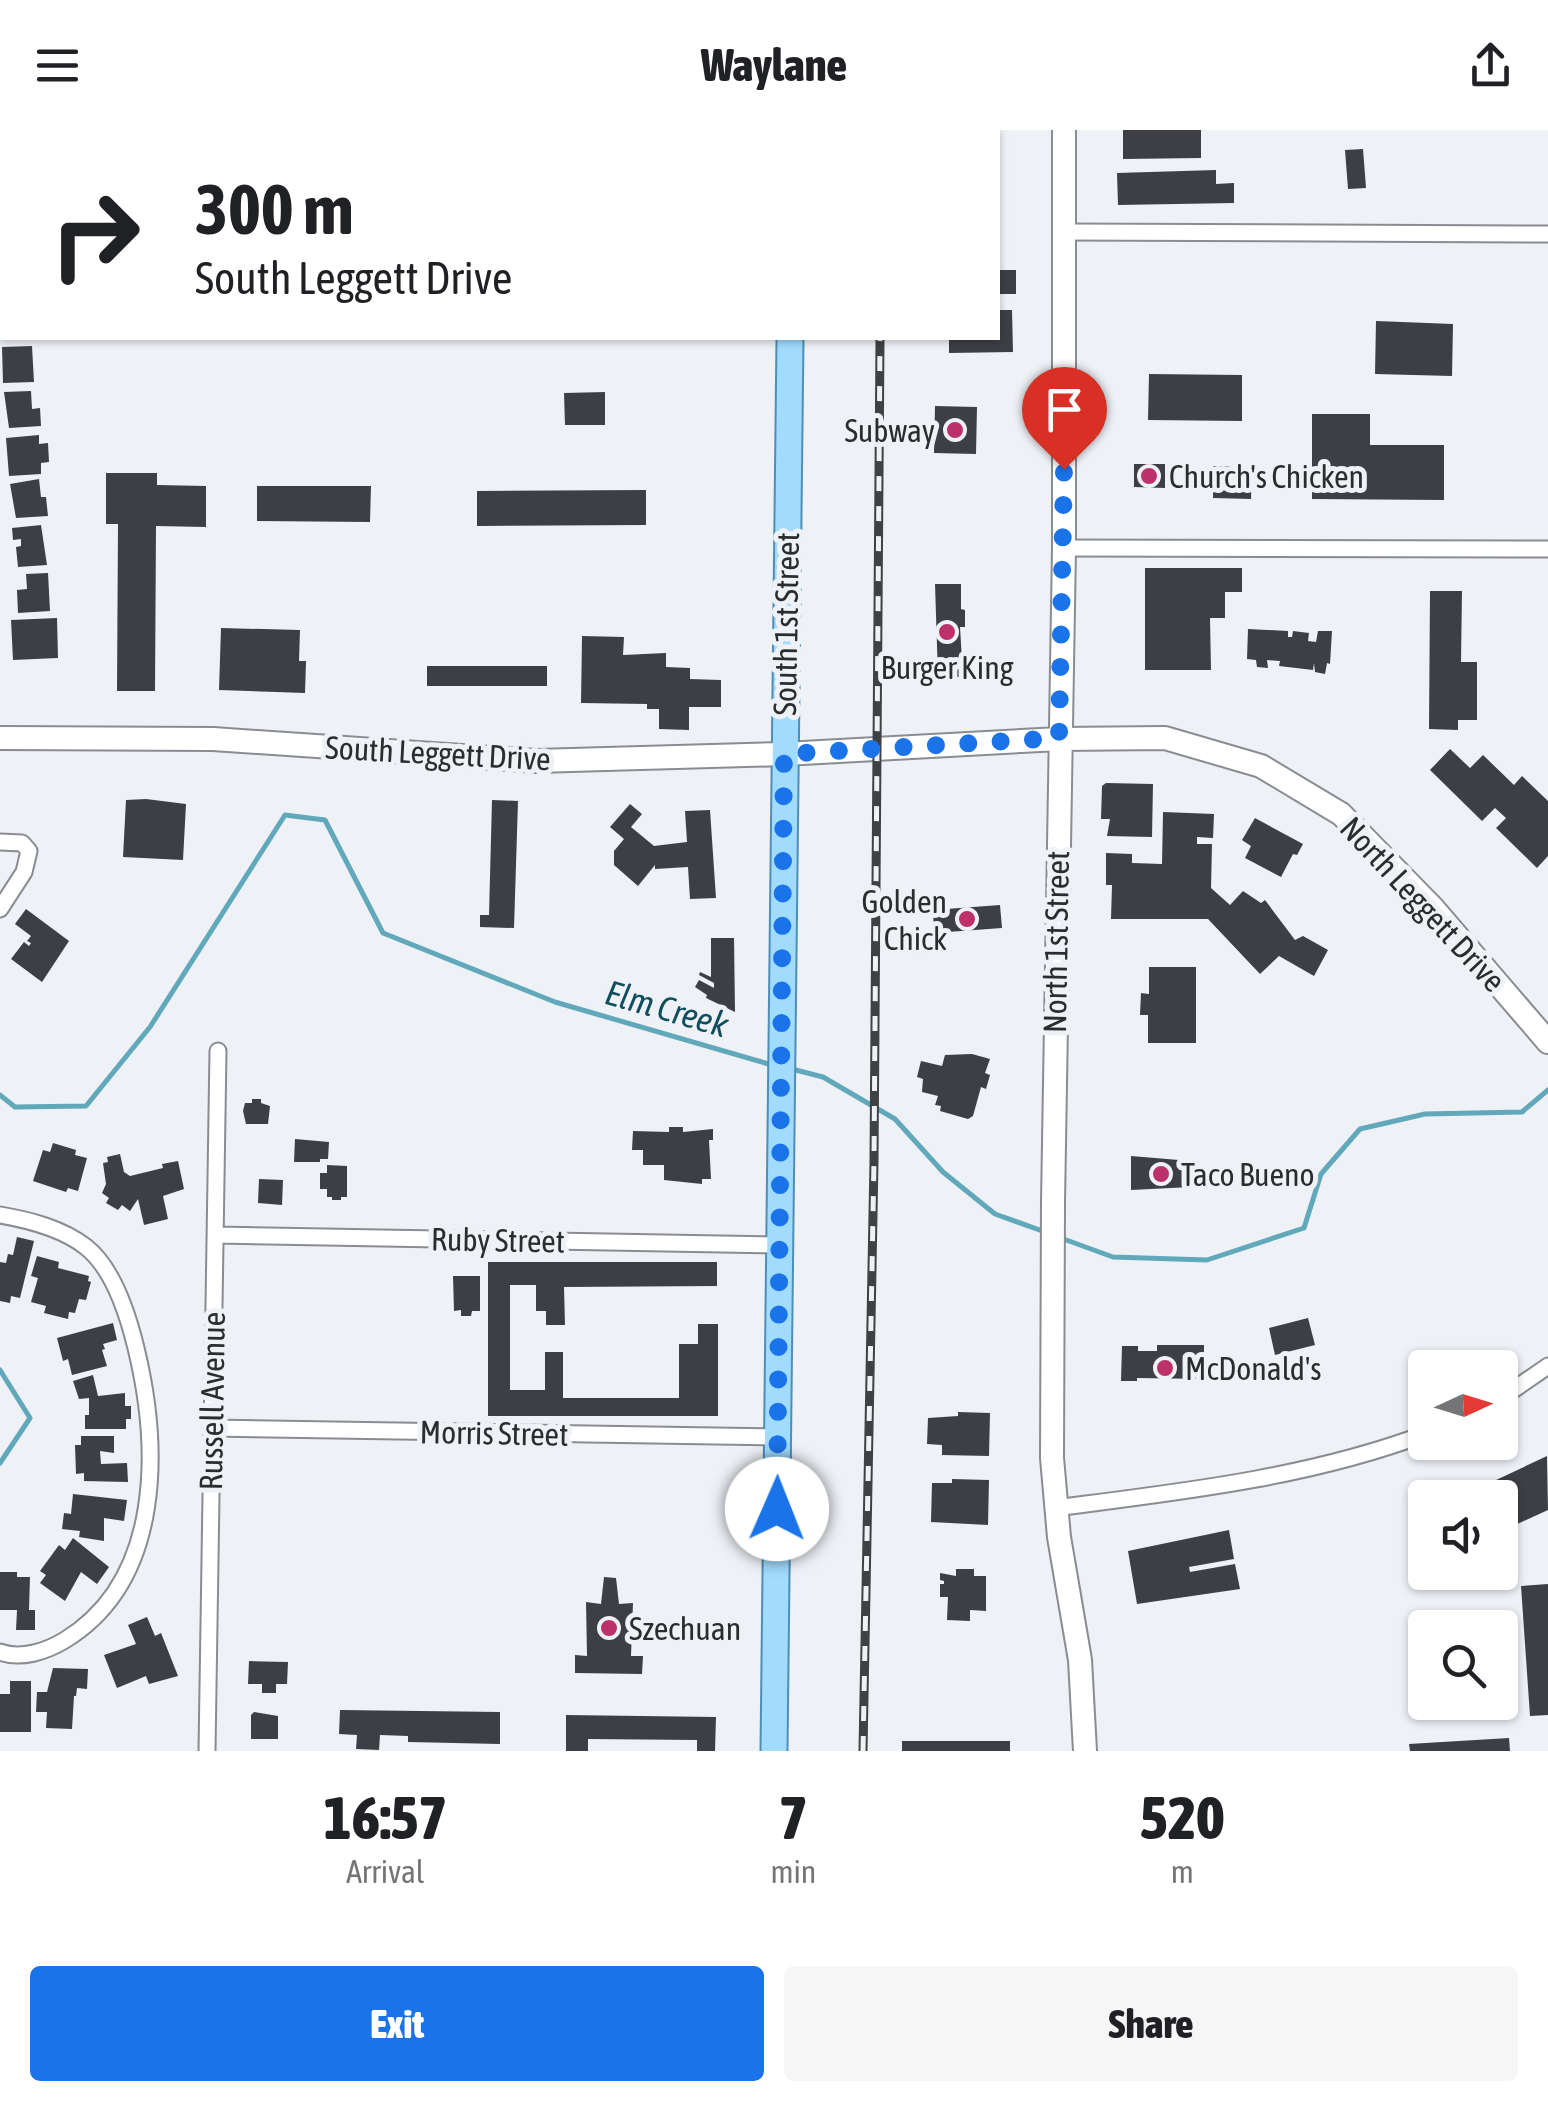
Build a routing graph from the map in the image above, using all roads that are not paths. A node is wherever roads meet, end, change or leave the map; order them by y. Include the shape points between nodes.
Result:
1 (1064, 130) edge
2 (1063, 232) junction
3 (1548, 234) edge
4 (790, 340) edge
5 (1064, 548) junction
6 (1548, 549) edge
7 (0, 738) edge
8 (1059, 738) junction
9 (875, 750) joint
10 (784, 754) junction
11 (0, 842) edge
12 (0, 909) edge
13 (1548, 1042) edge
14 (218, 1050) dead end
15 (0, 1215) edge
16 (215, 1236) junction
17 (780, 1244) junction
18 (1548, 1366) edge
19 (1518, 1387) edge
20 (211, 1428) junction
21 (778, 1437) junction
22 (1408, 1441) edge
23 (1055, 1508) junction
24 (0, 1652) edge
25 (206, 1751) edge
26 (774, 1751) edge
27 (1085, 1751) edge

1 - 2 main road, North 1st Street
2 - 3 street
2 - 5 main road, North 1st Street
4 - 10 main road, South 1st Street
5 - 6 street
5 - 8 main road, North 1st Street
7 - 10 main road, South Leggett Drive via 213,740 536,761
8 - 9 main road, North Leggett Drive
8 - 13 main road, North Leggett Drive via 1165,738 1217,751 1260,766 1340,814 1432,907
8 - 23 main road, North 1st Street
9 - 10 main road, South Leggett Drive
10 - 17 main road, South 1st Street
11 - 12 street via 22,843 29,851
14 - 16 street, Russell Avenue
15 - 24 street via 43,1224 86,1247 104,1269 127,1312 150,1426 150,1480 141,1537 120,1588 89,1625 53,1647 26,1655
16 - 17 street, Ruby Street
16 - 20 street, Russell Avenue
17 - 21 main road, South 1st Street
18 - 19 street
20 - 21 street, Morris Street
20 - 25 street, Russell Avenue
21 - 26 main road, South 1st Street
22 - 23 street via 1314,1468
23 - 27 main road, North 1st Street via 1080,1660

